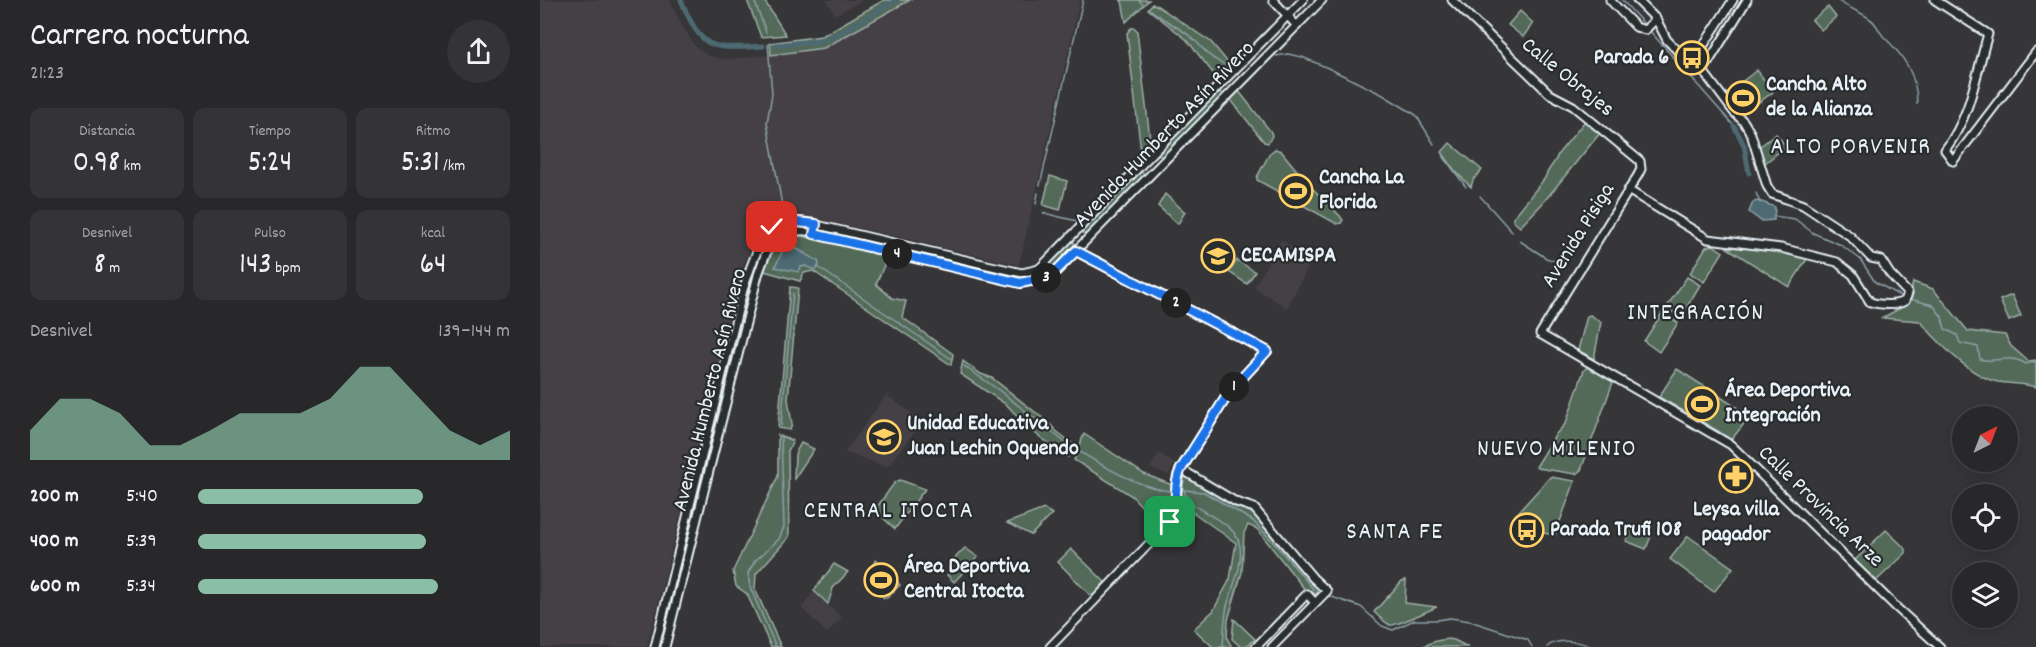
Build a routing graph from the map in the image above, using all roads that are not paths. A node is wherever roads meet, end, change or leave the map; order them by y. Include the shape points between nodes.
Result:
1 (1273, 0) edge
2 (1303, 0) edge
3 (1322, 0) edge
4 (1452, 0) edge
5 (1610, 0) edge
6 (1637, 0) edge
7 (1733, 0) edge
8 (1747, 0) edge
9 (1935, 0) edge
10 (1287, 17) junction
11 (1654, 22) junction
12 (1297, 26) junction
13 (2036, 52) edge
14 (1692, 63) junction
15 (1703, 70) junction
16 (1635, 157) joint
17 (1628, 189) junction
18 (816, 224) junction
19 (814, 234) junction
20 (1074, 234) junction
21 (1084, 243) junction
22 (1076, 251) junction
23 (1540, 334) joint
24 (1181, 469) junction
25 (1315, 603) junction
26 (655, 647) edge
27 (665, 647) edge
28 (1050, 647) edge
29 (1256, 647) edge
30 (1272, 647) edge
31 (1940, 647) edge

1 - 10 street
2 - 10 street, Avenida Humberto Asín Rivero
3 - 12 street, Avenida Humberto Asín Rivero
4 - 16 street, Calle Obrajes via 1550,94 1573,106
5 - 11 street via 1636,27 1645,30
6 - 11 street
7 - 14 street
8 - 15 street
9 - 13 street via 1989,34 1970,104 1945,150 1953,161
10 - 12 street
10 - 20 street, Avenida Humberto Asín Rivero
11 - 14 street
12 - 21 street, Avenida Humberto Asín Rivero
14 - 15 street
15 - 17 street via 1751,134 1772,194 1803,205 1850,236 1871,258 1881,260 1907,290 1905,301 1869,302 1853,275 1830,259 1708,239
16 - 17 street, Avenida Pisiga via 1640,160 1641,169
17 - 23 street, Avenida Pisiga
18 - 19 street
18 - 20 street, Avenida Humberto Asín Rivero via 1022,273 1039,269
18 - 26 street, Avenida Humberto Asín Rivero via 786,221 772,227 750,268
19 - 22 street, Avenida Humberto Asín Rivero via 1020,283 1050,277
19 - 27 street, Avenida Humberto Asín Rivero via 792,230 778,235 761,265
20 - 21 street
21 - 22 street, Avenida Humberto Asín Rivero
22 - 24 street via 1267,351 1230,391
23 - 31 street, Calle Provincia Arze via 1731,445
24 - 25 street via 1236,502 1254,508 1327,591
24 - 28 street via 1170,522
25 - 29 street via 1306,594
25 - 30 street

